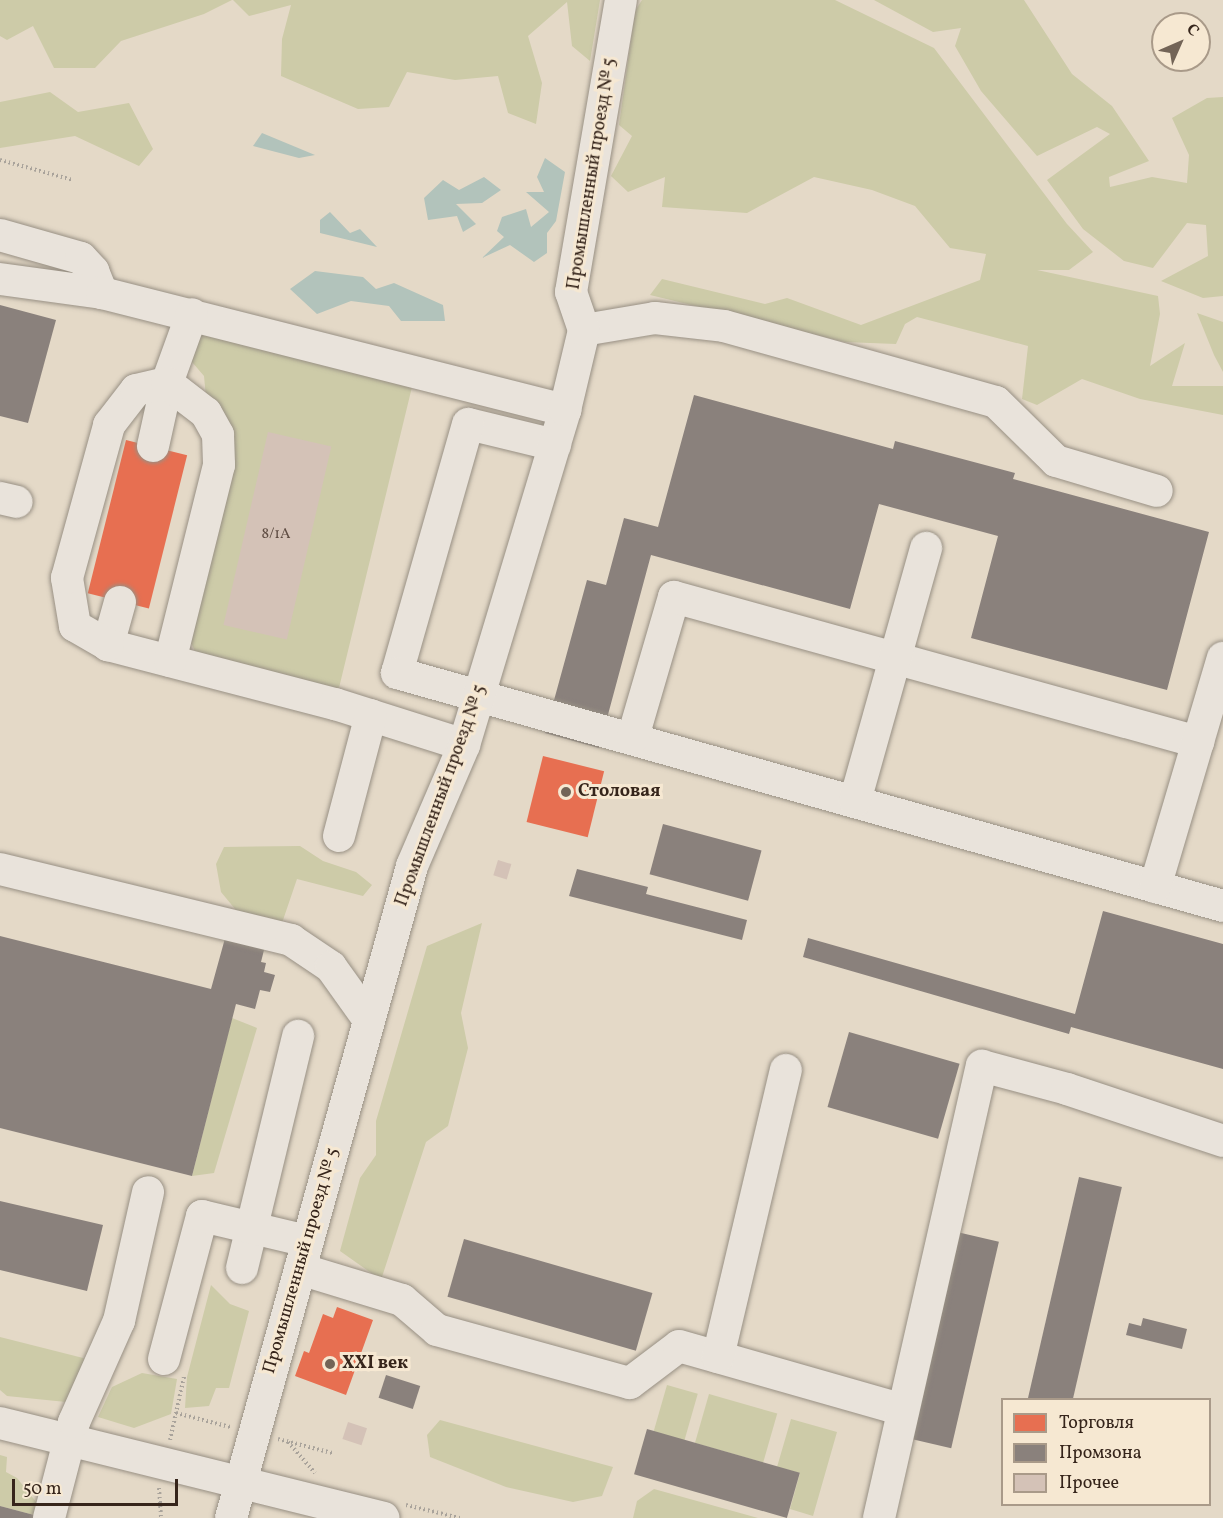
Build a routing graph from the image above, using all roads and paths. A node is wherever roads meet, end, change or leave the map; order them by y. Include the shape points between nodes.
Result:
1 (621, 0) edge
2 (0, 160) edge
3 (73, 180) dead end
4 (0, 235) edge
5 (0, 279) edge
6 (102, 293) junction
7 (192, 314) junction
8 (584, 330) junction
9 (167, 383) junction
10 (566, 410) junction
11 (555, 445) junction
12 (153, 446) dead end
13 (1157, 491) dead end
14 (926, 548) dead end
15 (120, 602) dead end
16 (108, 645) junction
17 (896, 658) junction
18 (1223, 658) edge
19 (170, 661) junction
20 (479, 696) junction
21 (371, 715) junction
22 (633, 737) junction
23 (1198, 741) junction
24 (464, 746) junction
25 (855, 801) junction
26 (339, 836) dead end
27 (0, 869) edge
28 (1155, 887) junction
29 (1223, 906) edge
30 (369, 1020) junction
31 (298, 1036) dead end
32 (786, 1070) dead end
33 (1223, 1141) edge
34 (148, 1192) dead end
35 (252, 1228) junction
36 (304, 1255) junction
37 (242, 1268) dead end
38 (718, 1357) junction
39 (164, 1359) dead end
40 (903, 1410) junction
41 (0, 1423) edge
42 (70, 1440) junction
43 (240, 1482) junction
44 (49, 1518) edge
45 (231, 1518) edge
46 (383, 1518) edge
47 (879, 1518) edge

1 - 8 street, Промышленный проезд № 5 via 571,292
2 - 3 path
4 - 6 street via 81,258 93,271
5 - 6 street
6 - 7 street
7 - 9 street
7 - 10 street
8 - 10 street, Промышленный проезд № 5
8 - 13 street via 655,318 724,326 996,402 1056,462
9 - 12 street
9 - 16 street via 136,390 109,425 67,578 75,626
9 - 19 street via 206,413 218,435 219,465
10 - 11 street, Промышленный проезд № 5
11 - 20 street, Промышленный проезд № 5
11 - 20 street via 468,424 397,673
14 - 17 street
15 - 16 street
16 - 19 street
17 - 22 street via 674,597
17 - 23 street
17 - 25 street
18 - 23 street
19 - 21 street
20 - 22 street
20 - 24 street, Промышленный проезд № 5
21 - 24 street
21 - 26 street
22 - 25 street
23 - 28 street
24 - 30 street, Промышленный проезд № 5 via 412,866
25 - 28 street
27 - 30 street via 291,940 331,967
28 - 29 street
30 - 36 street, Промышленный проезд № 5
31 - 35 street
32 - 38 street
33 - 40 street via 1067,1089 982,1066
34 - 42 street via 119,1321
35 - 36 street
35 - 37 street
35 - 39 street via 202,1216
36 - 38 street via 402,1300 437,1330 630,1383 679,1346
36 - 43 street, Промышленный проезд № 5
38 - 40 street
40 - 47 street
41 - 42 street
42 - 43 street
42 - 44 street
43 - 45 street, Промышленный проезд № 5
43 - 46 street

